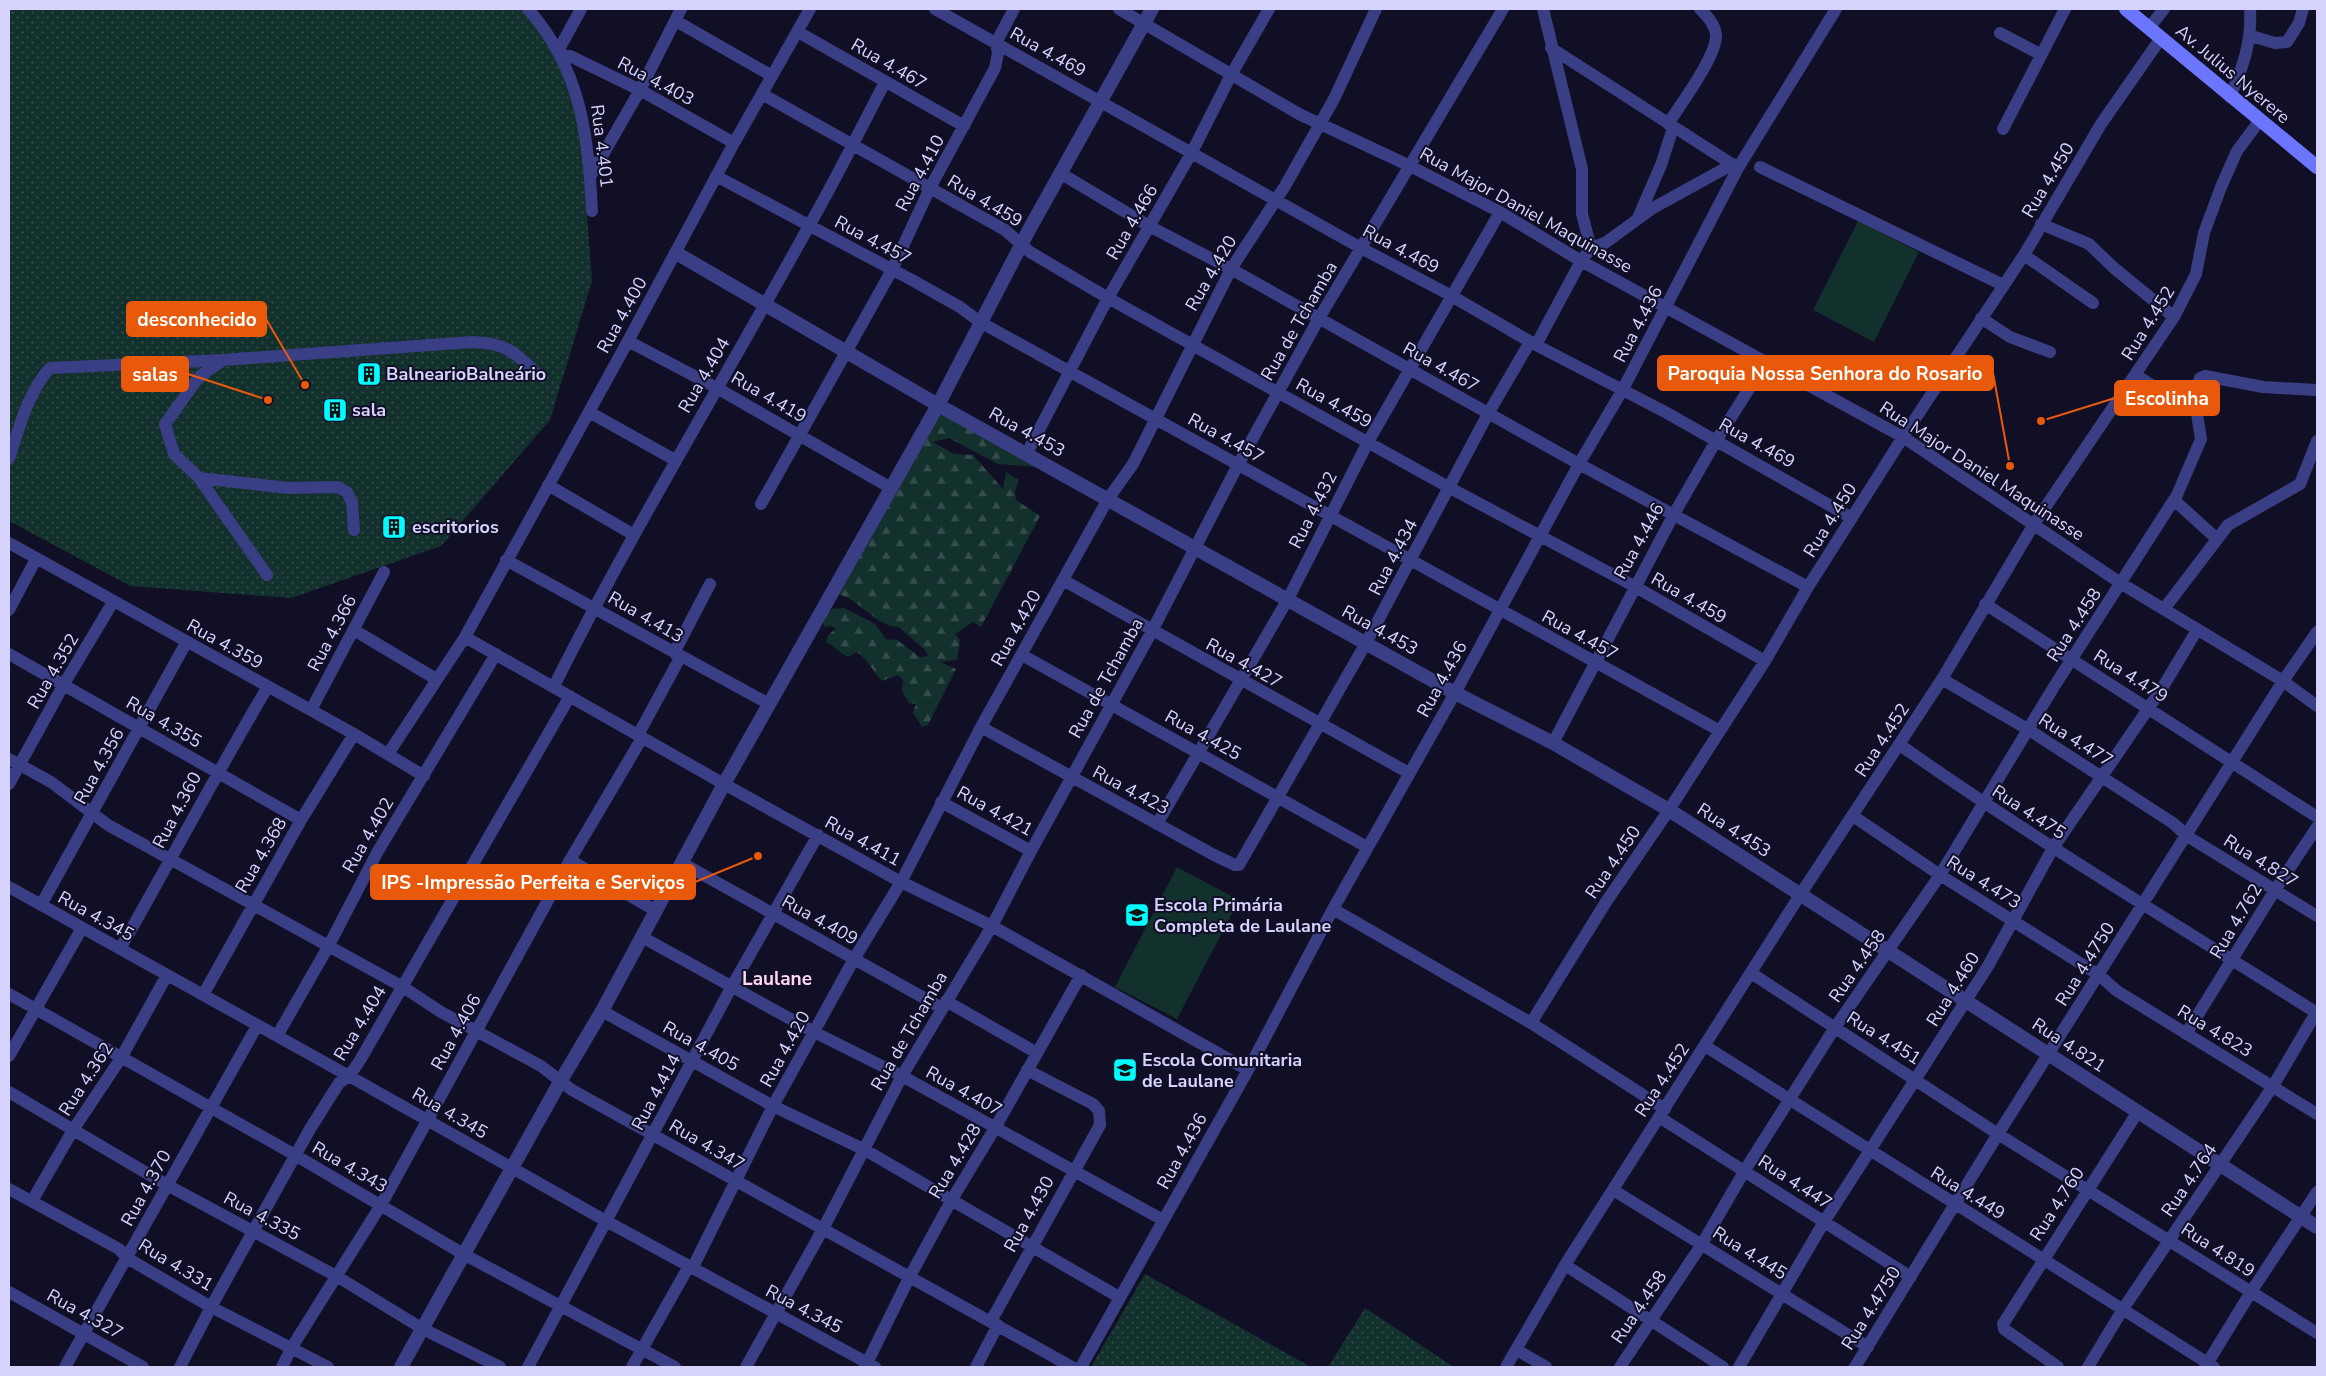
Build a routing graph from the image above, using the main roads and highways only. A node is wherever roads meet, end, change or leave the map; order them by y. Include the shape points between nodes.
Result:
1 (2126, 9) edge
2 (2316, 163) edge

1 - 2 main road, Av. Julius Nyerere

